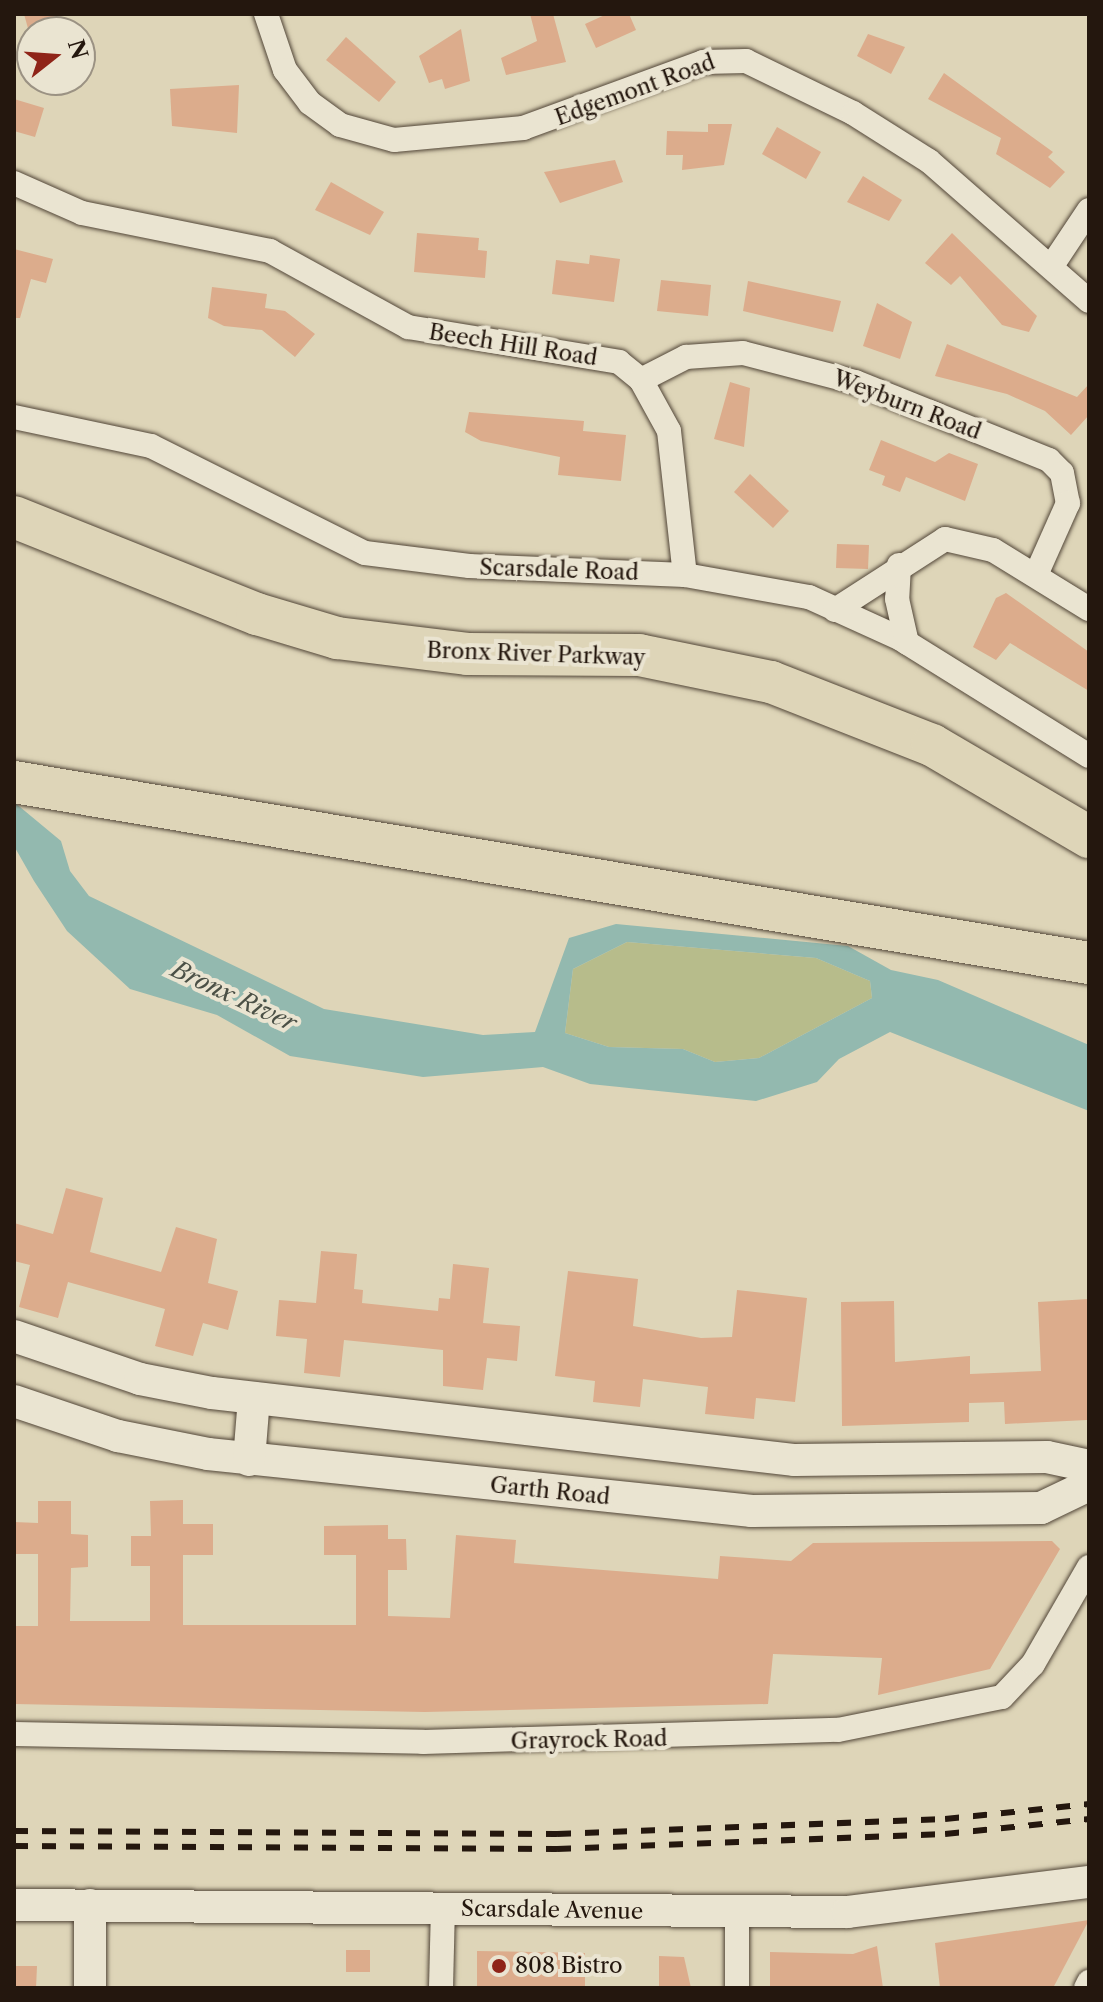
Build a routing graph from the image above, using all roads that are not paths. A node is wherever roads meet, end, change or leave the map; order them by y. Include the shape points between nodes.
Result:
1 (266, 14) edge
2 (14, 183) edge
3 (1089, 210) edge
4 (1053, 264) junction
5 (1089, 301) edge
6 (641, 380) junction
7 (14, 417) edge
8 (14, 517) edge
9 (899, 565) junction
10 (685, 575) junction
11 (1036, 575) junction
12 (1089, 609) edge
13 (835, 610) junction
14 (907, 643) junction
15 (1089, 756) edge
16 (14, 782) edge
17 (1089, 837) edge
18 (1089, 963) edge
19 (14, 1336) edge
20 (254, 1398) junction
21 (14, 1401) edge
22 (249, 1460) junction
23 (826, 1461) junction
24 (1089, 1466) edge
25 (1089, 1485) edge
26 (824, 1513) junction
27 (1089, 1567) edge
28 (14, 1734) edge
29 (1089, 1882) edge
30 (14, 1905) edge
31 (90, 1905) junction
32 (443, 1908) junction
33 (737, 1913) junction
34 (1089, 1982) edge
35 (90, 1988) edge
36 (441, 1988) edge
37 (737, 1988) edge
38 (1086, 1988) edge

1 - 4 street, Edgemont Road via 285,70 310,103 340,125 394,140 523,128 703,62 746,61 853,113 929,161
2 - 6 street, Beech Hill Road via 82,213 270,251 408,327 605,359
3 - 4 street
4 - 5 street, Edgemont Road
6 - 10 street via 669,431
6 - 11 street, Weyburn Road via 686,357 743,353 855,382 1049,460 1062,473 1068,503
7 - 10 street, Scarsdale Road via 151,446 365,553 469,566
8 - 17 highway, Bronx River Parkway via 257,614 337,638 453,654 639,655 771,682 932,745
9 - 11 street via 923,547 956,540
9 - 13 street
9 - 14 street via 897,599
10 - 13 street, Scarsdale Road via 774,588
11 - 12 street
13 - 14 street, Scarsdale Road
14 - 15 street, Scarsdale Road
16 - 18 highway
19 - 20 street via 140,1379
20 - 22 street
20 - 23 street
21 - 22 street, Garth Road via 118,1436
22 - 26 street, Garth Road
23 - 24 street via 1047,1457
23 - 26 street
25 - 26 street, Garth Road via 1041,1508
27 - 28 street, Grayrock Road via 1033,1664 1002,1697 838,1730 439,1742
29 - 33 street, Scarsdale Avenue via 848,1912
30 - 31 street, Scarsdale Avenue
31 - 32 street, Scarsdale Avenue
31 - 35 street
32 - 33 street, Scarsdale Avenue
32 - 36 street
33 - 37 street
34 - 38 street

